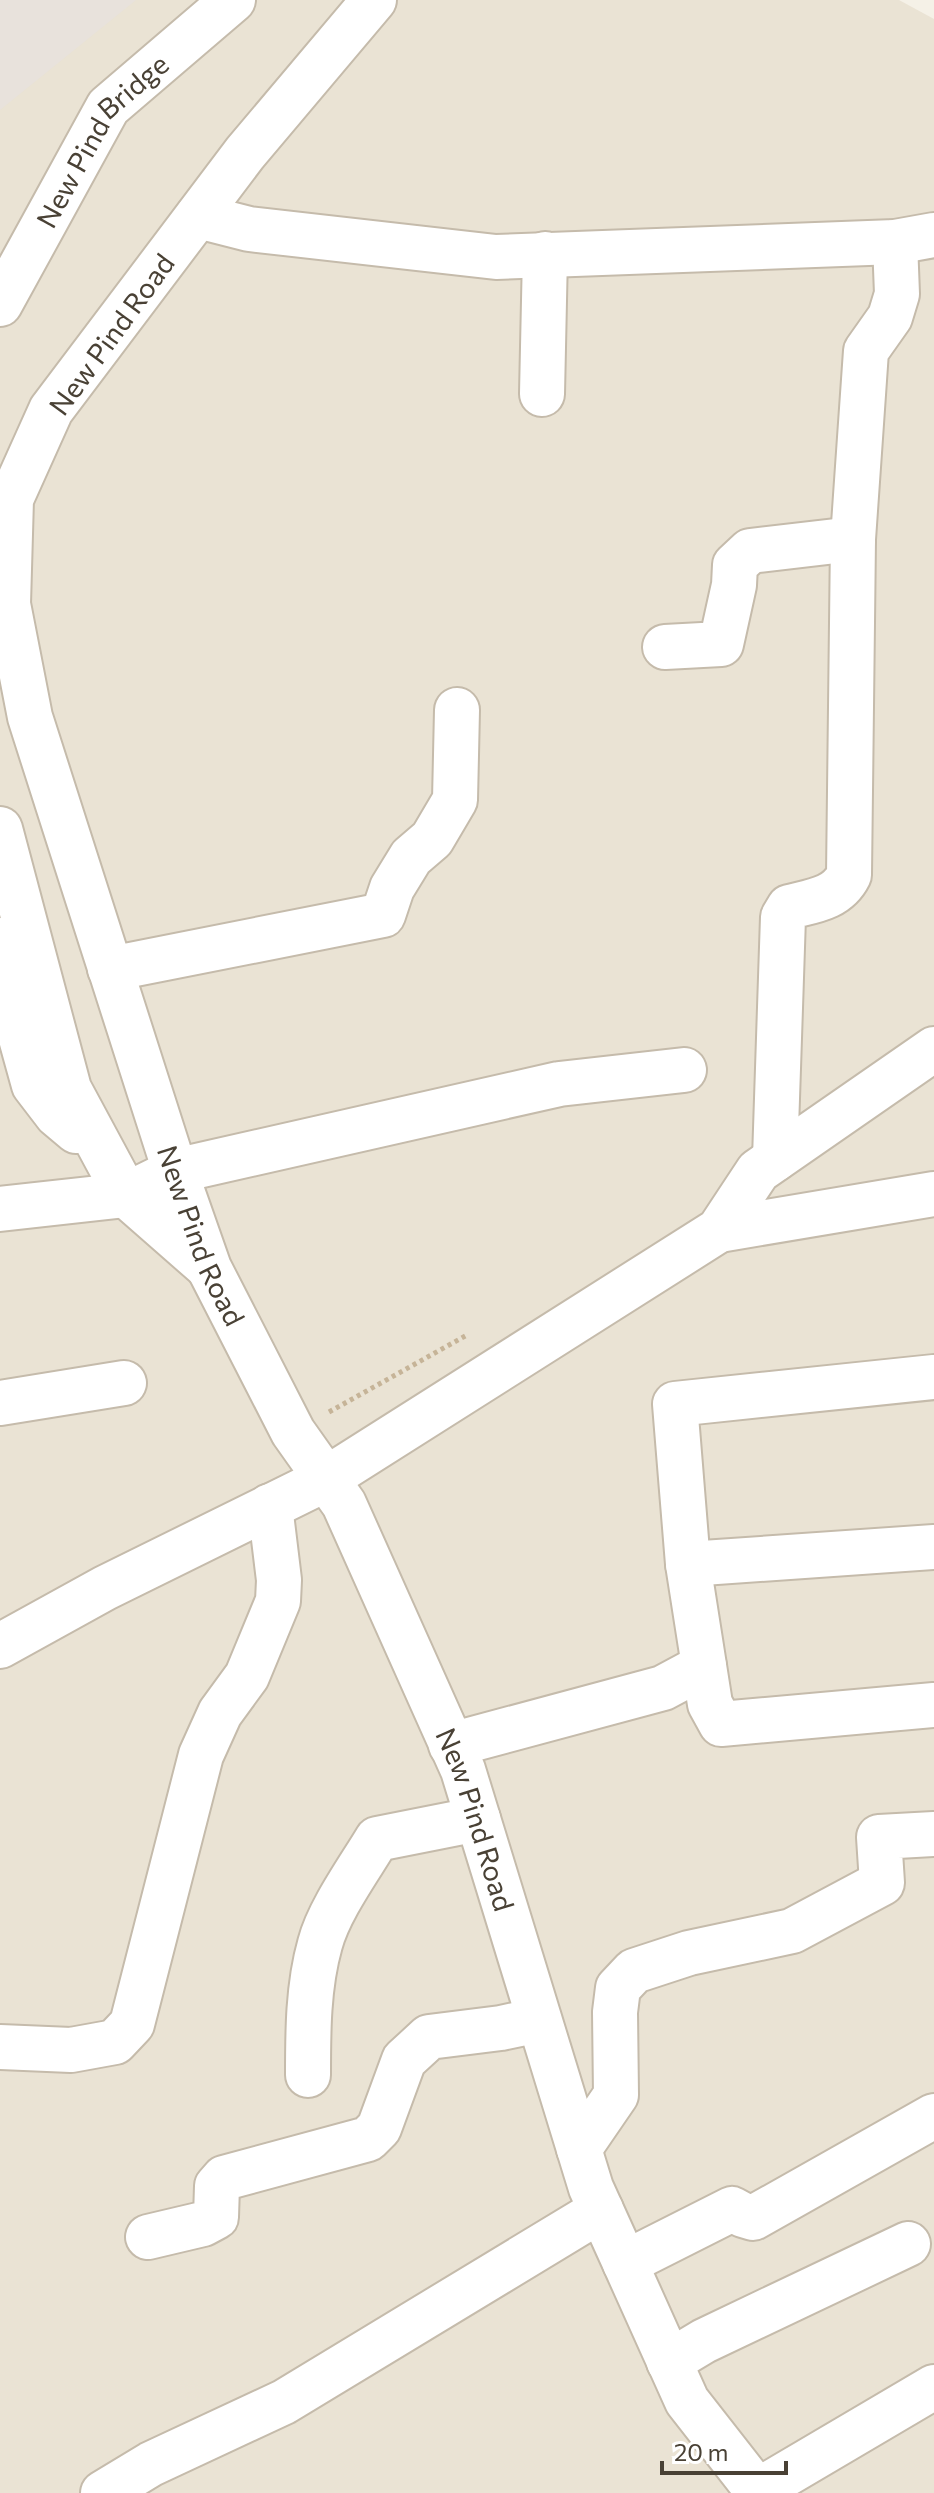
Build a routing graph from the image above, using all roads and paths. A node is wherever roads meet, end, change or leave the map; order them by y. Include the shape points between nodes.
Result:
1 (233, 0) edge
2 (374, 0) edge
3 (198, 216) junction
4 (915, 239) edge
5 (545, 254) junction
6 (0, 304) edge
7 (542, 394) dead end
8 (853, 539) junction
9 (665, 647) dead end
10 (457, 710) dead end
11 (0, 829) edge
12 (0, 940) edge
13 (110, 969) junction
14 (10, 1033) edge
15 (934, 1049) edge
16 (684, 1070) dead end
17 (775, 1159) junction
18 (175, 1171) junction
19 (117, 1177) junction
20 (934, 1194) edge
21 (0, 1209) edge
22 (719, 1230) junction
23 (209, 1268) junction
24 (934, 1377) edge
25 (124, 1383) dead end
26 (0, 1403) edge
27 (326, 1479) junction
28 (270, 1506) junction
29 (934, 1547) edge
30 (688, 1564) junction
31 (0, 1646) edge
32 (704, 1666) junction
33 (934, 1705) edge
34 (451, 1745) junction
35 (478, 1819) junction
36 (934, 1834) edge
37 (539, 2020) junction
38 (0, 2047) edge
39 (308, 2075) dead end
40 (934, 2116) edge
41 (579, 2149) junction
42 (601, 2210) junction
43 (148, 2237) dead end
44 (908, 2244) dead end
45 (625, 2263) junction
46 (669, 2362) junction
47 (934, 2387) edge
48 (757, 2492) edge
49 (103, 2493) edge

1 - 6 street, New Pind Bridge via 108,107
2 - 3 street, New Pind Road
3 - 5 street via 249,229 496,257
3 - 13 street, New Pind Road via 51,410 11,499 8,604 30,717
4 - 5 street
4 - 8 street via 890,317 866,351
5 - 7 street
8 - 9 street via 750,551 735,565 721,644
8 - 17 street via 849,875 842,888 789,907 783,917
10 - 13 street via 455,800 432,839 411,857 383,915
11 - 19 street via 69,1089
12 - 14 street
13 - 18 street, New Pind Road
14 - 19 street via 34,1085
15 - 17 street
16 - 18 street via 559,1084
17 - 22 street via 758,1171
18 - 19 street
18 - 23 street, New Pind Road
19 - 21 street
19 - 23 street
20 - 22 street
22 - 27 street
23 - 27 street, New Pind Road via 293,1432
24 - 30 street via 675,1404
25 - 26 street
27 - 28 street
27 - 34 street, New Pind Road via 344,1504
28 - 31 street
28 - 38 street via 278,1601 247,1676 220,1713 201,1755 132,2024 115,2042 71,2050
29 - 30 street
30 - 32 street
32 - 33 street via 710,1704 721,1724
32 - 34 street via 663,1688
34 - 35 street, New Pind Road
35 - 37 street, New Pind Road
35 - 39 street via 377,1839 320,1942 308,2030
36 - 41 street via 879,1837 882,1883 792,1931 634,1971 618,1988 616,2095
37 - 41 street, New Pind Road
37 - 43 street via 429,2037 404,2060 379,2128 368,2139 224,2178 217,2186 216,2217
40 - 45 street via 753,2218 732,2209
41 - 42 street, New Pind Road
42 - 45 street, New Pind Road
42 - 49 street via 284,2402 151,2464
44 - 46 street
45 - 46 street, New Pind Road
46 - 48 street, New Pind Road via 687,2401
47 - 48 street

